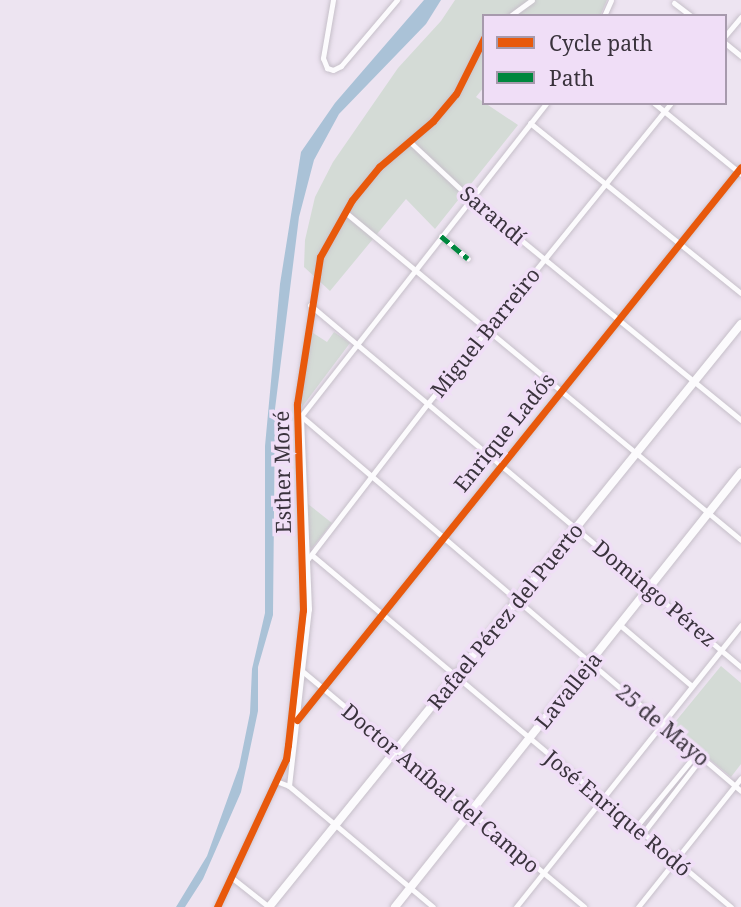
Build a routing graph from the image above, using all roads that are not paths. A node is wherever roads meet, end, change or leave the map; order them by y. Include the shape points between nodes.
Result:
1 (333, 0) edge
2 (397, 0) edge
3 (532, 0) edge
4 (674, 3) dead end
5 (513, 14) edge
6 (688, 14) edge
7 (741, 17) edge
8 (727, 34) edge
9 (482, 42) edge
10 (727, 45) edge
11 (741, 56) edge
12 (544, 105) edge
13 (656, 105) edge
14 (669, 105) edge
15 (664, 112) junction
16 (530, 123) junction
17 (409, 141) junction
18 (740, 171) edge
19 (605, 184) junction
20 (471, 199) junction
21 (345, 212) junction
22 (441, 236) junction
23 (679, 243) junction
24 (468, 259) dead end
25 (545, 259) junction
26 (414, 269) junction
27 (741, 293) edge
28 (310, 305) junction
29 (618, 319) junction
30 (741, 324) edge
31 (487, 330) junction
32 (356, 343) junction
33 (694, 382) junction
34 (560, 390) junction
35 (428, 403) junction
36 (299, 416) junction
37 (741, 420) edge
38 (636, 453) junction
39 (501, 464) junction
40 (741, 472) edge
41 (371, 477) junction
42 (709, 513) junction
43 (577, 527) junction
44 (441, 538) junction
45 (741, 540) edge
46 (313, 556) junction
47 (304, 560) junction
48 (649, 588) junction
49 (516, 602) junction
50 (383, 615) junction
51 (620, 625) junction
52 (741, 625) edge
53 (721, 650) junction
54 (589, 663) junction
55 (741, 667) edge
56 (300, 670) junction
57 (456, 676) junction
58 (692, 686) junction
59 (322, 689) junction
60 (297, 720) junction
61 (663, 724) junction
62 (530, 738) junction
63 (396, 750) junction
64 (700, 755) junction
65 (741, 778) edge
66 (276, 780) junction
67 (289, 786) junction
68 (735, 786) junction
69 (741, 790) edge
70 (601, 799) junction
71 (470, 812) junction
72 (335, 825) junction
73 (636, 827) junction
74 (643, 833) junction
75 (675, 861) junction
76 (544, 873) junction
77 (231, 877) junction
78 (410, 888) junction
79 (217, 907) edge
80 (269, 907) edge
81 (395, 907) edge
82 (433, 907) edge
83 (516, 907) edge
84 (584, 907) edge
85 (638, 907) edge
86 (731, 907) edge

1 - 2 street via 323,58 333,70
3 - 5 street
4 - 6 street
7 - 8 street
9 - 17 street, Esther Moré via 456,94
10 - 11 street
12 - 16 street, Esther Moré
13 - 15 street
14 - 15 street, Miguel Barreiro
15 - 18 street
15 - 19 street, Miguel Barreiro
16 - 19 street
16 - 20 street, Esther Moré
17 - 20 street, Sarandí
17 - 21 street, Esther Moré via 379,167
18 - 23 street, Enrique Ladós
19 - 23 street
19 - 25 street, Miguel Barreiro
20 - 22 street, Esther Moré
20 - 25 street, Sarandí
21 - 26 street
21 - 28 street, Esther Moré via 320,257
22 - 24 street
22 - 26 street, Esther Moré
23 - 27 street
23 - 29 street, Enrique Ladós
25 - 29 street, Sarandí
25 - 31 street, Miguel Barreiro
26 - 31 street
26 - 32 street, Esther Moré
28 - 32 street, Domingo Pérez
28 - 36 street, Esther Moré
29 - 33 street, Sarandí
29 - 34 street, Enrique Ladós
30 - 33 main road, Rafael Pérez del Puerto
31 - 34 street
31 - 35 street, Miguel Barreiro
32 - 35 street, Domingo Pérez
32 - 36 street, Esther Moré
33 - 37 street, Sarandí
33 - 38 main road, Rafael Pérez del Puerto
34 - 38 street
34 - 39 street, Enrique Ladós
35 - 39 street, Domingo Pérez
35 - 41 street, Miguel Barreiro
36 - 41 street, 25 de Mayo
36 - 47 street, Esther Moré
38 - 42 street
38 - 43 main road, Rafael Pérez del Puerto
39 - 43 street, Domingo Pérez
39 - 44 street, Enrique Ladós
40 - 42 main road, Lavalleja
41 - 44 street, 25 de Mayo
41 - 46 street, Miguel Barreiro
42 - 45 street
42 - 48 main road, Lavalleja
43 - 48 street, Domingo Pérez
43 - 49 main road, Rafael Pérez del Puerto
44 - 49 street, 25 de Mayo
44 - 50 street, Enrique Ladós
46 - 47 street, Miguel Barreiro
46 - 50 street, José Enrique Rodó
47 - 56 street, Esther Moré via 309,609
48 - 51 main road, Lavalleja
48 - 53 street, Domingo Pérez
49 - 54 street, 25 de Mayo
49 - 57 main road, Rafael Pérez del Puerto
50 - 57 street, José Enrique Rodó
50 - 59 street, Enrique Ladós
51 - 54 main road, Lavalleja
51 - 58 street
52 - 53 street
53 - 55 street, Domingo Pérez
53 - 58 street
54 - 61 street, 25 de Mayo
54 - 62 main road, Lavalleja
56 - 59 street, Doctor Aníbal del Campo
56 - 60 street, Esther Moré
56 - 66 street, Esther Moré via 288,745
57 - 62 street, José Enrique Rodó
57 - 63 main road, Rafael Pérez del Puerto
58 - 61 street
59 - 60 street, Enrique Ladós
59 - 63 street, Doctor Aníbal del Campo
60 - 67 street, Esther Moré
61 - 64 street, 25 de Mayo
61 - 70 street
62 - 70 street, José Enrique Rodó
62 - 71 main road, Lavalleja
63 - 71 street, Doctor Aníbal del Campo
63 - 72 main road, Rafael Pérez del Puerto
64 - 68 street, 25 de Mayo
64 - 73 street
64 - 74 street
65 - 68 street
66 - 67 street
66 - 77 street, Esther Moré
67 - 72 street
68 - 69 street, 25 de Mayo
68 - 75 street
70 - 73 street, José Enrique Rodó
70 - 76 street
71 - 76 street, Doctor Aníbal del Campo
71 - 78 main road, Lavalleja
72 - 78 street
72 - 80 main road, Rafael Pérez del Puerto
73 - 74 street, José Enrique Rodó
74 - 75 street, José Enrique Rodó
75 - 85 street
75 - 86 street, José Enrique Rodó
76 - 83 street
76 - 84 street, Doctor Aníbal del Campo
77 - 79 street, Esther Moré
77 - 80 street
78 - 81 main road, Lavalleja
78 - 82 street

